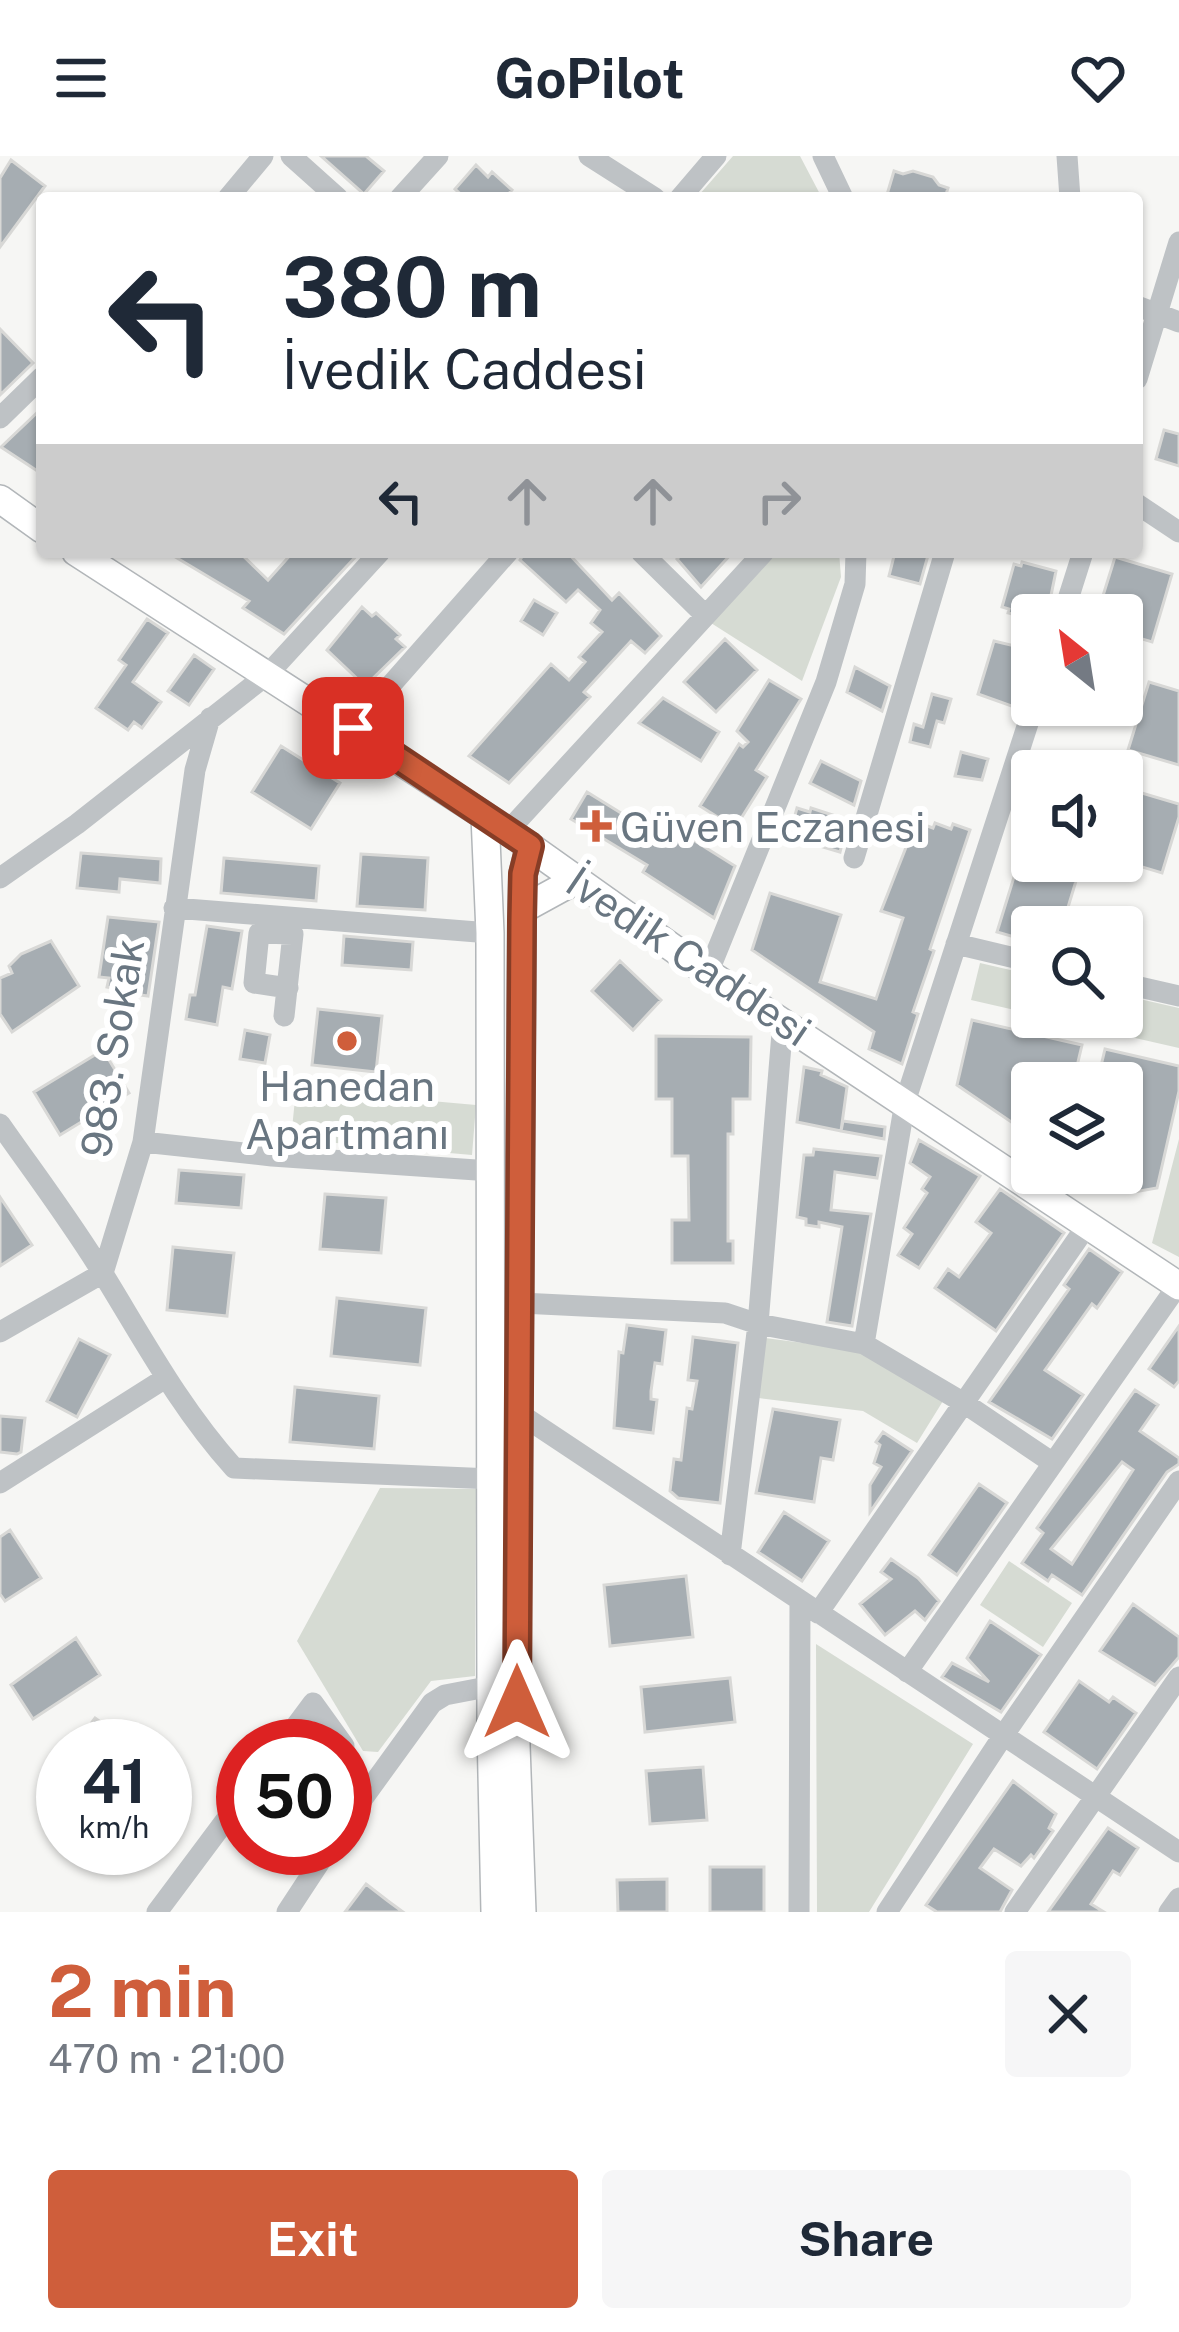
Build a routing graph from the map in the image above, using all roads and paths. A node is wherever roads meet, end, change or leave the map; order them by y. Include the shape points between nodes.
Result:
1 (263, 156) edge
2 (291, 156) edge
3 (438, 156) edge
4 (590, 156) edge
5 (716, 156) edge
6 (824, 156) edge
7 (1067, 156) edge
8 (233, 192) edge
9 (331, 192) edge
10 (405, 192) edge
11 (646, 192) edge
12 (685, 192) edge
13 (840, 192) edge
14 (1070, 192) edge
15 (1179, 242) edge
16 (1158, 314) edge
17 (1143, 360) edge
18 (36, 383) edge
19 (0, 418) edge
20 (0, 499) edge
21 (1143, 508) edge
22 (36, 525) edge
23 (1179, 532) edge
24 (85, 558) edge
25 (374, 558) edge
26 (503, 558) edge
27 (647, 558) edge
28 (758, 558) edge
29 (856, 558) edge
30 (943, 558) edge
31 (1081, 558) edge
32 (1070, 594) edge
33 (704, 614) junction
34 (268, 674) junction
35 (210, 718) junction
36 (1027, 726) edge
37 (353, 728) junction
38 (508, 831) junction
39 (854, 858) dead end
40 (0, 878) edge
41 (576, 880) junction
42 (175, 908) junction
43 (523, 909) junction
44 (490, 933) junction
45 (956, 944) junction
46 (1011, 957) edge
47 (708, 973) junction
48 (287, 988) dead end
49 (1143, 988) edge
50 (1179, 996) edge
51 (284, 1016) dead end
52 (783, 1021) junction
53 (905, 1102) junction
54 (0, 1124) edge
55 (142, 1142) junction
56 (491, 1171) junction
57 (1088, 1224) junction
58 (103, 1273) junction
59 (1178, 1285) edge
60 (520, 1303) junction
61 (758, 1324) junction
62 (0, 1332) edge
63 (865, 1344) junction
64 (164, 1379) junction
65 (964, 1403) junction
66 (520, 1414) junction
67 (1053, 1463) junction
68 (491, 1479) junction
69 (1179, 1481) edge
70 (0, 1483) edge
71 (730, 1555) junction
72 (809, 1607) junction
73 (907, 1672) junction
74 (1179, 1677) edge
75 (492, 1686) junction
76 (301, 1719) edge
77 (324, 1719) edge
78 (1003, 1736) junction
79 (372, 1774) edge
80 (375, 1777) junction
81 (372, 1782) edge
82 (1097, 1798) junction
83 (216, 1834) edge
84 (1179, 1852) edge
85 (311, 1875) edge
86 (1179, 1898) edge
87 (158, 1912) edge
88 (287, 1912) edge
89 (495, 1912) edge
90 (522, 1912) edge
91 (800, 1912) edge
92 (887, 1912) edge
93 (1015, 1912) edge
94 (1169, 1912) edge

1 - 8 street
2 - 9 street
3 - 10 street
4 - 11 street
5 - 12 street
6 - 13 street
7 - 14 street
15 - 16 street
16 - 17 street
18 - 19 street
20 - 22 main road
21 - 23 street
24 - 34 main road, İvedik Caddesi
25 - 34 street
26 - 37 street
27 - 33 street
28 - 33 street
29 - 47 street via 821,695
30 - 39 street
31 - 32 street
33 - 38 street
34 - 35 street
34 - 37 main road, İvedik Caddesi
35 - 40 street
35 - 42 street, 983. Sokak via 194,770
36 - 45 street
37 - 38 main road, İvedik Caddesi
38 - 41 main road, İvedik Caddesi
38 - 43 main road via 523,874
38 - 44 main road
41 - 43 main road
41 - 47 main road, İvedik Caddesi
42 - 44 street
42 - 55 street, 983. Sokak
43 - 60 main road
44 - 56 main road
45 - 46 street
45 - 53 street
47 - 52 main road, İvedik Caddesi
48 - 51 street
49 - 50 street
52 - 53 main road, İvedik Caddesi
52 - 61 street
53 - 57 main road, İvedik Caddesi
53 - 63 street
54 - 58 street
55 - 56 street
55 - 58 street, 983. Sokak
56 - 68 main road
57 - 59 main road, İvedik Caddesi
57 - 65 street
58 - 62 street
58 - 64 street
59 - 67 street
60 - 61 street via 725,1313
60 - 66 main road
61 - 63 street
61 - 71 street
63 - 65 street
64 - 68 street via 234,1468
64 - 70 street
65 - 67 street
65 - 72 street
66 - 71 street
66 - 90 main road
67 - 73 street
68 - 75 main road
69 - 78 street
71 - 72 street
72 - 73 street
72 - 91 street
73 - 78 street
74 - 82 street
75 - 80 street via 432,1703
75 - 89 main road
76 - 77 street via 313,1703
78 - 82 street
78 - 92 street
79 - 80 street
80 - 81 street
82 - 84 street
82 - 93 street
83 - 87 street
85 - 88 street
86 - 94 street

